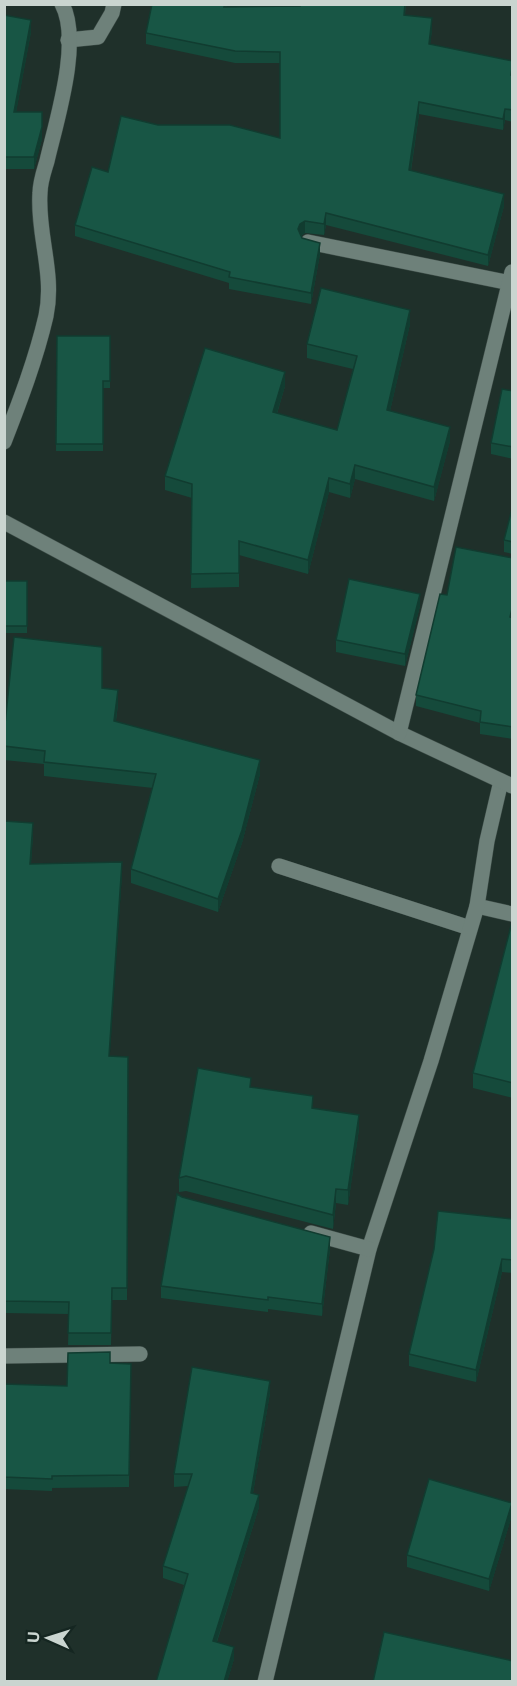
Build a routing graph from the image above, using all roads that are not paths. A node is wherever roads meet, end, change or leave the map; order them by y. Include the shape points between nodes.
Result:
1 (62, 4) edge
2 (114, 4) edge
3 (68, 40) junction
4 (308, 242) edge
5 (511, 278) edge
6 (4, 442) edge
7 (4, 522) edge
8 (399, 733) junction
9 (507, 784) edge
10 (279, 866) dead end
11 (477, 906) junction
12 (513, 914) edge
13 (470, 928) junction
14 (300, 1230) edge
15 (369, 1249) junction
16 (140, 1353) dead end
17 (4, 1356) edge
18 (265, 1682) edge

1 - 3 street via 67,14
2 - 3 street via 98,37
3 - 6 street via 68,70 40,190 49,284 46,314
4 - 5 street
5 - 8 street
7 - 8 street
8 - 9 street
9 - 11 street via 487,841
10 - 13 street
11 - 12 street
11 - 13 street
13 - 15 street
14 - 15 street
15 - 18 street
16 - 17 street

